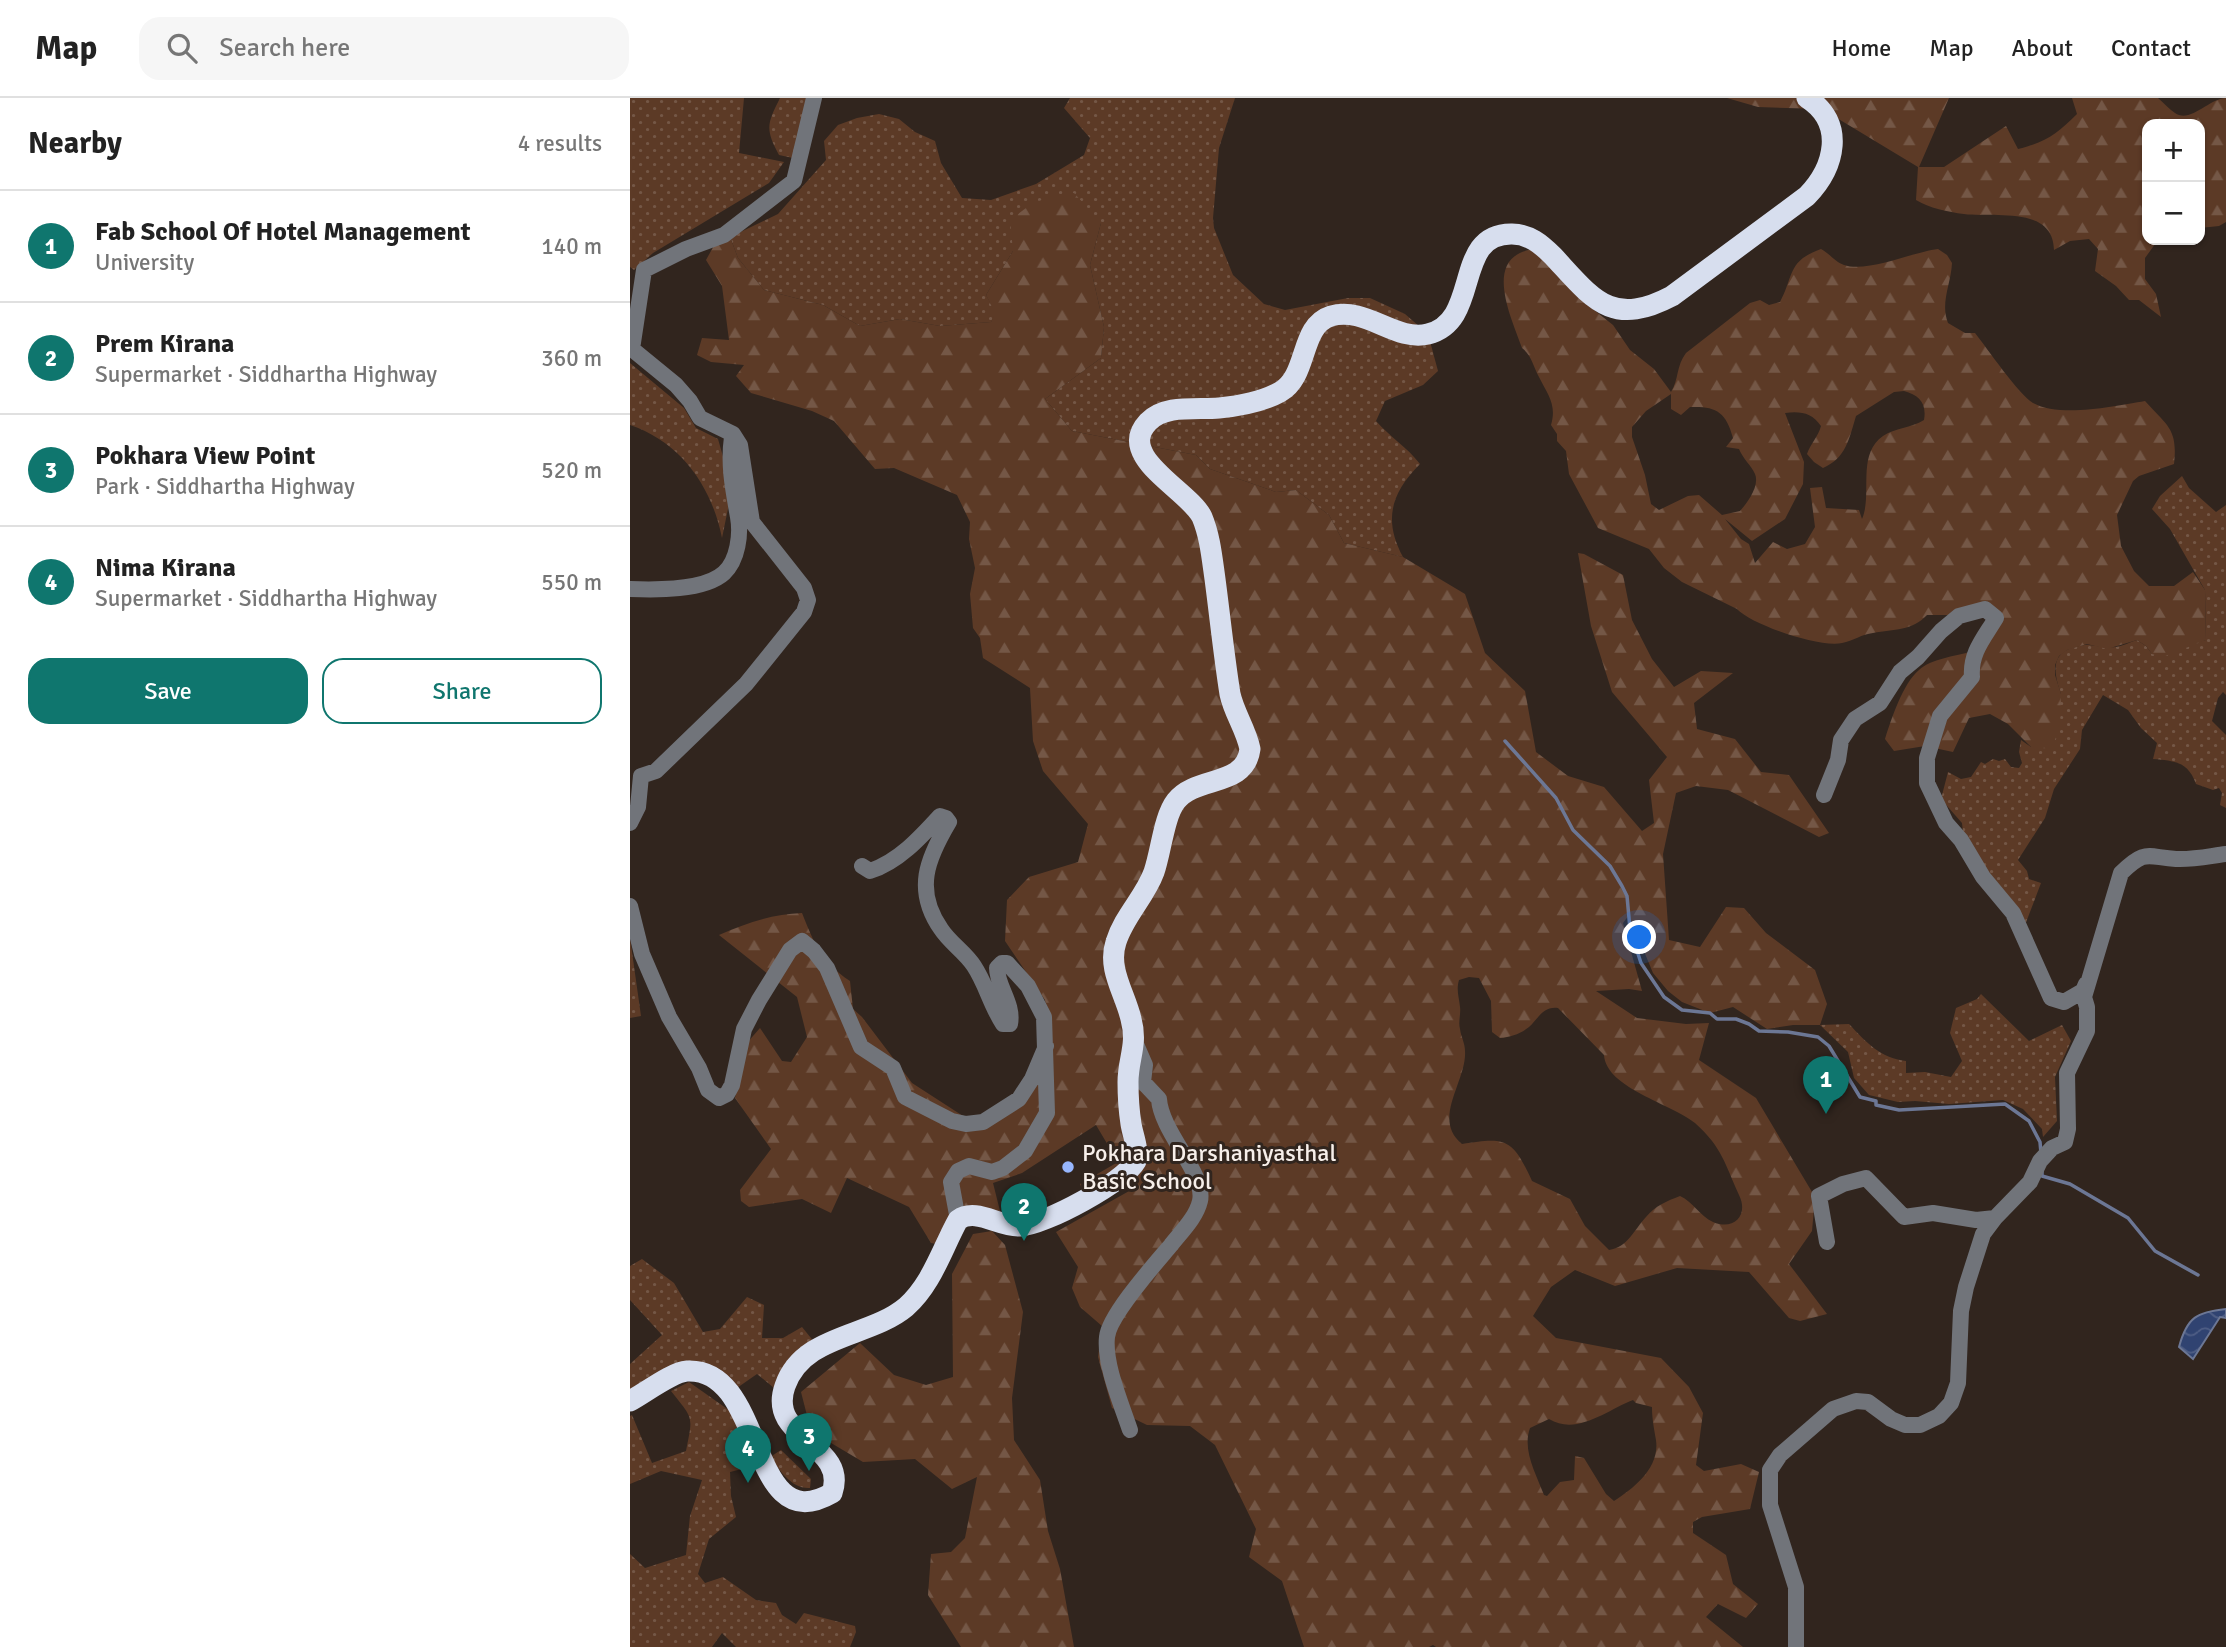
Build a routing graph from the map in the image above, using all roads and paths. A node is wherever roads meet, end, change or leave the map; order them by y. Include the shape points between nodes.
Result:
1 (814, 98) edge
2 (1807, 98) edge
3 (733, 434) junction
4 (630, 589) edge
5 (1824, 794) dead end
6 (630, 822) edge
7 (2226, 854) edge
8 (862, 866) dead end
9 (630, 906) edge
10 (2089, 978) junction
11 (1135, 1042) junction
12 (1046, 1046) junction
13 (1995, 1218) junction
14 (958, 1220) junction
15 (1828, 1242) dead end
16 (630, 1401) edge
17 (1130, 1430) dead end
18 (1796, 1647) edge

1 - 3 street via 794,181 724,235 644,270 632,349 676,384 700,418
2 - 11 highway via 1825,115 1833,138 1826,172 1818,185 1672,296 1651,307 1625,311 1605,305 1536,241 1518,234 1496,236 1474,256 1465,295 1439,330 1408,334 1361,316 1335,315 1311,334 1297,374 1280,392 1238,405 1166,411 1146,425 1140,439 1144,457 1193,504 1204,522 1231,697 1250,748 1237,772 1177,799 1154,872 1119,932 1112,957
3 - 4 street via 731,486 738,531 736,554 724,573 699,585
3 - 6 street via 740,445 752,522 808,600 804,612 746,684 656,771 641,776 638,807
5 - 10 street via 1841,740 1855,719 1880,703 1900,672 1959,616 1985,609 1991,612 1996,618 1974,652 1972,677 1940,716 1927,758 1927,783 1946,823 2013,913 2051,998 2064,1002 2084,991
7 - 10 street via 2177,859 2152,854 2132,863 2121,873
8 - 12 street via 870,871 891,862 940,816 946,818 931,852 926,901 941,930 973,964 1003,1024 1010,1024 1012,1015 997,968 1007,963 1028,986 1044,1017
9 - 12 street via 642,954 669,1017 708,1090 719,1098 732,1085 744,1029 754,1010 790,950 802,941 827,968 861,1046 892,1068 905,1097 952,1121 984,1122 1019,1099
10 - 13 street via 2084,996 2087,1031 2067,1073 2065,1142 2040,1161 2030,1182
11 - 14 highway via 1128,1080 1137,1156 1127,1173 1040,1222 1013,1226 971,1215
11 - 17 street via 1145,1065 1143,1082 1159,1099 1165,1124 1187,1160 1200,1200 1193,1218 1115,1317 1107,1336 1111,1368
12 - 14 street via 1047,1114 1040,1129 1025,1151 1003,1168 992,1172 969,1166 958,1171 951,1182
13 - 15 street via 1976,1220 1933,1213 1904,1217 1866,1178 1819,1196
13 - 18 street via 1983,1234 1966,1287 1958,1383 1951,1403 1939,1416 1920,1425 1891,1419 1868,1402 1833,1409 1780,1455 1770,1470 1770,1506 1796,1587
14 - 16 highway via 929,1278 908,1305 815,1350 792,1370 782,1396 783,1407 792,1428 828,1458 834,1470 832,1493 823,1498 809,1502 790,1499 777,1487 739,1403 704,1373 685,1371

